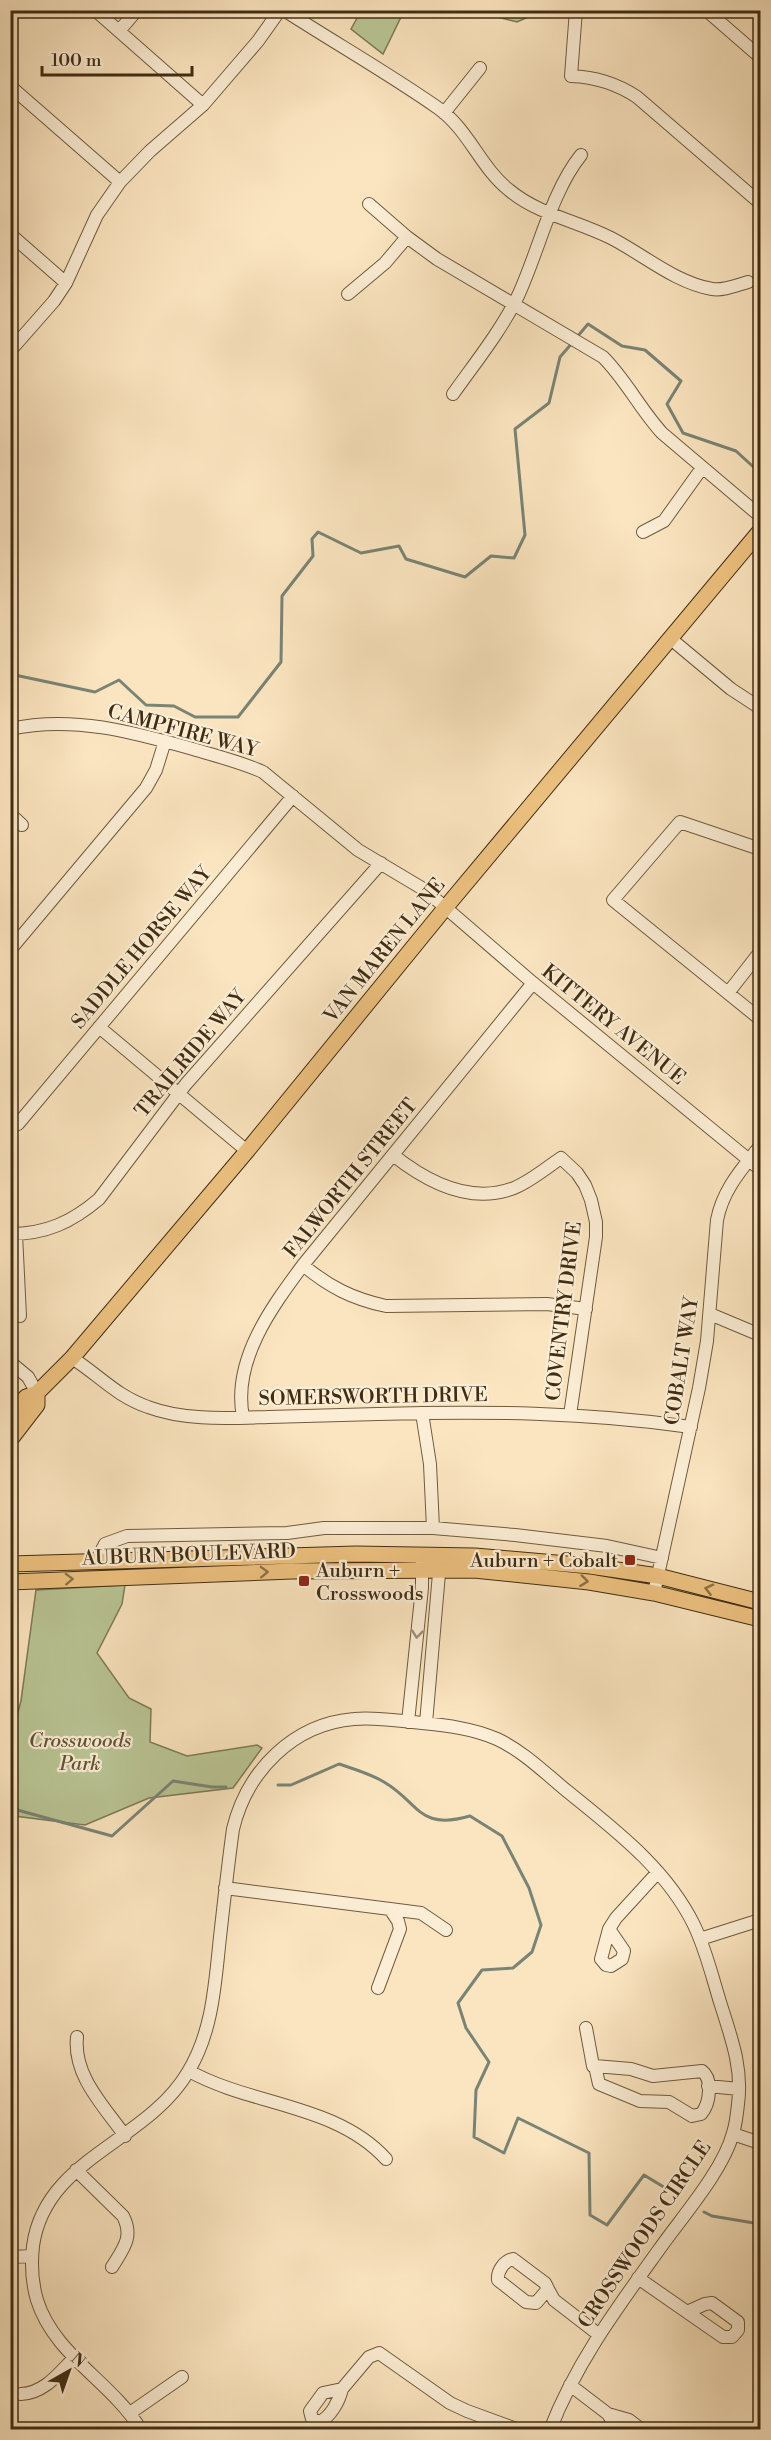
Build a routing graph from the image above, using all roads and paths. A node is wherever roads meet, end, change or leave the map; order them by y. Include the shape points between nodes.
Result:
1 (95, 10) edge
2 (137, 10) edge
3 (282, 10) edge
4 (576, 10) edge
5 (706, 10) edge
6 (119, 31) junction
7 (760, 57) edge
8 (480, 68) dead end
9 (10, 86) edge
10 (203, 105) junction
11 (444, 113) junction
12 (581, 155) dead end
13 (120, 182) junction
14 (760, 203) edge
15 (369, 204) dead end
16 (551, 214) junction
17 (10, 234) edge
18 (407, 237) junction
19 (748, 282) dead end
20 (66, 283) junction
21 (348, 294) dead end
22 (514, 304) junction
23 (10, 351) edge
24 (453, 394) dead end
25 (702, 468) junction
26 (760, 516) edge
27 (760, 531) edge
28 (643, 532) dead end
29 (671, 639) junction
30 (760, 708) edge
31 (10, 729) edge
32 (165, 741) junction
33 (293, 796) junction
34 (10, 814) edge
35 (22, 825) dead end
36 (760, 849) edge
37 (381, 863) junction
38 (446, 907) junction
39 (10, 950) edge
40 (760, 952) edge
41 (533, 983) junction
42 (728, 993) junction
43 (760, 1019) edge
44 (99, 1027) junction
45 (179, 1093) junction
46 (14, 1120) edge
47 (760, 1146) edge
48 (247, 1151) junction
49 (393, 1155) junction
50 (749, 1160) junction
51 (760, 1169) edge
52 (14, 1234) edge
53 (303, 1266) junction
54 (586, 1309) junction
55 (710, 1314) junction
56 (20, 1316) dead end
57 (760, 1335) edge
58 (72, 1358) junction
59 (10, 1362) edge
60 (37, 1393) junction
61 (422, 1413) junction
62 (570, 1415) junction
63 (10, 1416) edge
64 (243, 1417) junction
65 (691, 1427) junction
66 (10, 1440) edge
67 (432, 1528) junction
68 (441, 1554) junction
69 (662, 1557) junction
70 (96, 1561) junction
71 (422, 1562) junction
72 (11, 1564) edge
73 (440, 1570) junction
74 (658, 1576) junction
75 (10, 1582) edge
76 (654, 1593) junction
77 (760, 1602) edge
78 (760, 1618) edge
79 (408, 1722) junction
80 (426, 1723) junction
81 (658, 1872) junction
82 (225, 1888) junction
83 (390, 1909) junction
84 (760, 1920) edge
85 (609, 1929) dead end
86 (446, 1930) dead end
87 (700, 1939) junction
88 (378, 1988) dead end
89 (586, 2028) dead end
90 (76, 2037) dead end
91 (596, 2066) junction
92 (189, 2071) junction
93 (708, 2086) junction
94 (739, 2089) junction
95 (733, 2134) junction
96 (125, 2136) junction
97 (760, 2143) edge
98 (386, 2159) dead end
99 (76, 2170) junction
100 (32, 2256) junction
101 (10, 2258) edge
102 (112, 2267) dead end
103 (638, 2278) junction
104 (548, 2289) dead end
105 (687, 2312) dead end
106 (598, 2334) junction
107 (75, 2357) junction
108 (182, 2377) dead end
109 (570, 2385) junction
110 (342, 2389) dead end
111 (21, 2394) dead end
112 (130, 2413) junction
113 (608, 2414) junction
114 (141, 2430) edge
115 (519, 2430) edge
116 (550, 2430) edge
117 (618, 2430) edge
118 (642, 2430) edge

1 - 6 street
2 - 6 street
3 - 10 street
3 - 11 street
4 - 14 street via 571,76 599,79 637,97
5 - 7 street
6 - 10 street
8 - 11 street
9 - 13 street
10 - 13 street
11 - 16 street via 507,189
12 - 16 street
13 - 20 street via 97,215
15 - 18 street
16 - 19 street via 612,238 699,286 716,290
16 - 22 street
17 - 20 street
18 - 21 street via 385,263
18 - 22 street
20 - 23 street
22 - 24 street
22 - 25 street via 603,357 649,419
25 - 26 street
25 - 28 street via 664,521
27 - 29 main road, VAN MAREN LANE
29 - 30 street
29 - 38 main road, VAN MAREN LANE
31 - 32 street, CAMPFIRE WAY via 83,724
32 - 33 street, CAMPFIRE WAY via 248,765
32 - 39 street via 146,788
33 - 37 street, CAMPFIRE WAY via 358,850
33 - 44 street, SADDLE HORSE WAY
34 - 35 street
36 - 42 street via 680,822 613,900
37 - 38 street, CAMPFIRE WAY
37 - 45 street, TRAILRIDE WAY
38 - 41 street, KITTERY AVENUE
38 - 48 main road, VAN MAREN LANE
40 - 42 street
41 - 49 street, FALWORTH STREET
41 - 50 street, KITTERY AVENUE
42 - 43 street
44 - 45 street
44 - 46 street, SADDLE HORSE WAY
45 - 48 street
45 - 52 street, TRAILRIDE WAY via 99,1199 84,1212 66,1223 34,1233
47 - 50 street, COBALT WAY
48 - 58 main road, VAN MAREN LANE
49 - 53 street, FALWORTH STREET
49 - 54 street, COVENTRY DRIVE via 436,1183 476,1194 515,1187 561,1158 585,1185 593,1207 596,1237
50 - 51 street, KITTERY AVENUE
50 - 55 street, COBALT WAY via 720,1205
52 - 56 street
53 - 54 street via 342,1293 386,1306 547,1304
53 - 64 street, FALWORTH STREET via 258,1333 243,1377
54 - 62 street, COVENTRY DRIVE
55 - 57 street
55 - 65 street, COBALT WAY
58 - 60 main road, VAN MAREN LANE
58 - 64 street, SOMERSWORTH DRIVE via 123,1397 150,1408 194,1416
59 - 60 street via 28,1377
60 - 63 main road, VAN MAREN LANE via 26,1397
60 - 66 main road, VAN MAREN LANE via 37,1405
61 - 62 street, SOMERSWORTH DRIVE
61 - 64 street, SOMERSWORTH DRIVE
61 - 67 street via 430,1464
62 - 65 street, SOMERSWORTH DRIVE
65 - 69 street, COBALT WAY
67 - 69 street via 584,1543
67 - 70 street via 127,1536 105,1544
68 - 71 main road, AUBURN BOULEVARD
68 - 73 street
68 - 74 main road, AUBURN BOULEVARD via 527,1559
69 - 74 street, COBALT WAY
70 - 71 main road, AUBURN BOULEVARD via 356,1554
70 - 72 main road, AUBURN BOULEVARD
71 - 73 main road, AUBURN BOULEVARD
75 -> 71 main road, AUBURN BOULEVARD
71 -> 79 street
73 -> 76 main road, AUBURN BOULEVARD via 543,1577
73 - 80 street
74 - 76 street, COBALT WAY
77 -> 74 main road, AUBURN BOULEVARD
76 - 78 main road, AUBURN BOULEVARD
79 - 80 street, CROSSWOODS CIRCLE
79 - 82 street, CROSSWOODS CIRCLE via 367,1718 340,1721 298,1737 276,1752 255,1777 237,1813
80 - 81 street, CROSSWOODS CIRCLE via 479,1732 506,1744 620,1834
81 - 85 street
81 - 87 street, CROSSWOODS CIRCLE via 686,1911
82 - 83 street
82 - 92 street, CROSSWOODS CIRCLE via 213,2003 204,2039
83 - 86 street via 421,1913
83 - 88 street via 400,1929
84 - 87 street
87 - 94 street, CROSSWOODS CIRCLE via 733,2041
89 - 91 street
90 - 96 street via 77,2058 84,2078
91 - 93 street via 631,2069 652,2076 702,2071 708,2076
91 - 93 street via 599,2084 640,2101 669,2102 692,2116 704,2111
92 - 96 street, CROSSWOODS CIRCLE via 159,2109
92 - 98 street via 221,2087 335,2123 365,2140
93 - 94 street
94 - 95 street, CROSSWOODS CIRCLE
95 - 97 street
95 - 103 street, CROSSWOODS CIRCLE via 712,2175
96 - 99 street, CROSSWOODS CIRCLE
99 - 100 street, CROSSWOODS CIRCLE via 43,2213
99 - 102 street via 127,2224 126,2244
100 - 101 street
100 - 107 street, CROSSWOODS CIRCLE via 39,2305 50,2327
103 - 105 street
103 - 106 street, CROSSWOODS CIRCLE
104 - 106 street via 554,2300
106 - 109 street, CROSSWOODS CIRCLE
107 - 111 street via 38,2391
107 - 112 street, CROSSWOODS CIRCLE
108 - 112 street
109 - 113 street
109 - 116 street, CROSSWOODS CIRCLE
110 - 115 street via 369,2357 379,2353 450,2403
112 - 114 street, CROSSWOODS CIRCLE
113 - 117 street
113 - 118 street via 628,2420

